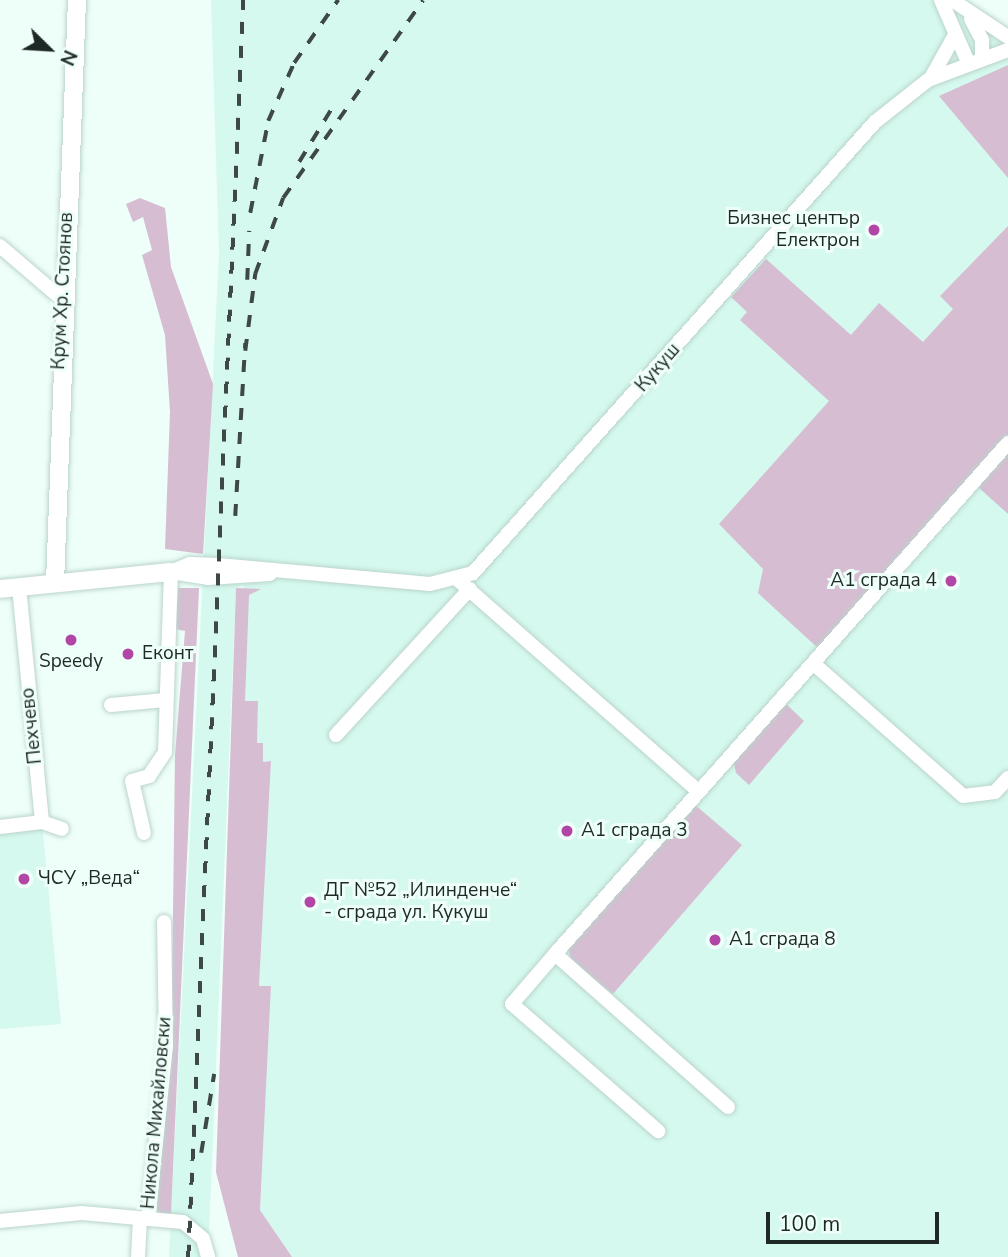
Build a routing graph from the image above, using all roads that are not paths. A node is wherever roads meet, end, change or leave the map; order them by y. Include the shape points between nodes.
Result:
1 (77, 0) edge
2 (941, 0) edge
3 (952, 0) edge
4 (967, 12) junction
5 (955, 35) junction
6 (1008, 37) edge
7 (1008, 50) edge
8 (982, 57) junction
9 (968, 62) junction
10 (928, 80) junction
11 (0, 246) edge
12 (63, 300) junction
13 (1008, 443) edge
14 (171, 572) junction
15 (55, 583) junction
16 (464, 585) junction
17 (19, 587) junction
18 (0, 589) edge
19 (814, 664) junction
20 (165, 700) junction
21 (111, 705) dead end
22 (336, 735) dead end
23 (1008, 778) edge
24 (698, 791) junction
25 (42, 822) junction
26 (0, 827) edge
27 (62, 829) dead end
28 (144, 833) dead end
29 (164, 922) dead end
30 (555, 954) junction
31 (728, 1107) dead end
32 (658, 1131) dead end
33 (144, 1219) junction
34 (0, 1221) edge
35 (138, 1257) edge
36 (208, 1257) edge

1 - 12 street, Крум Хр. Стоянов
2 - 5 street
3 - 4 street
4 - 6 street
4 - 8 street via 982,40
5 - 9 street
5 - 10 street
7 - 8 street, Кукуш
8 - 9 street, Кукуш
9 - 10 street, Кукуш
10 - 16 street, Кукуш via 853,144
11 - 12 street
12 - 15 street, Крум Хр. Стоянов
13 - 19 street
14 - 15 street
14 - 16 street via 190,564 270,574
14 - 20 street
15 - 17 street
16 - 22 street, Кукуш
16 - 24 street
17 - 18 street
17 - 25 street, Пехчево
19 - 23 street via 963,796 995,792
19 - 24 street
20 - 21 street
20 - 28 street via 165,752 149,776 132,781
24 - 30 street
25 - 26 street
25 - 27 street
29 - 33 street, Никола Михайловски via 166,1046
30 - 31 street
30 - 32 street via 512,1004
33 - 34 street via 82,1213
33 - 35 street, Никола Михайловски
33 - 36 street via 190,1224

